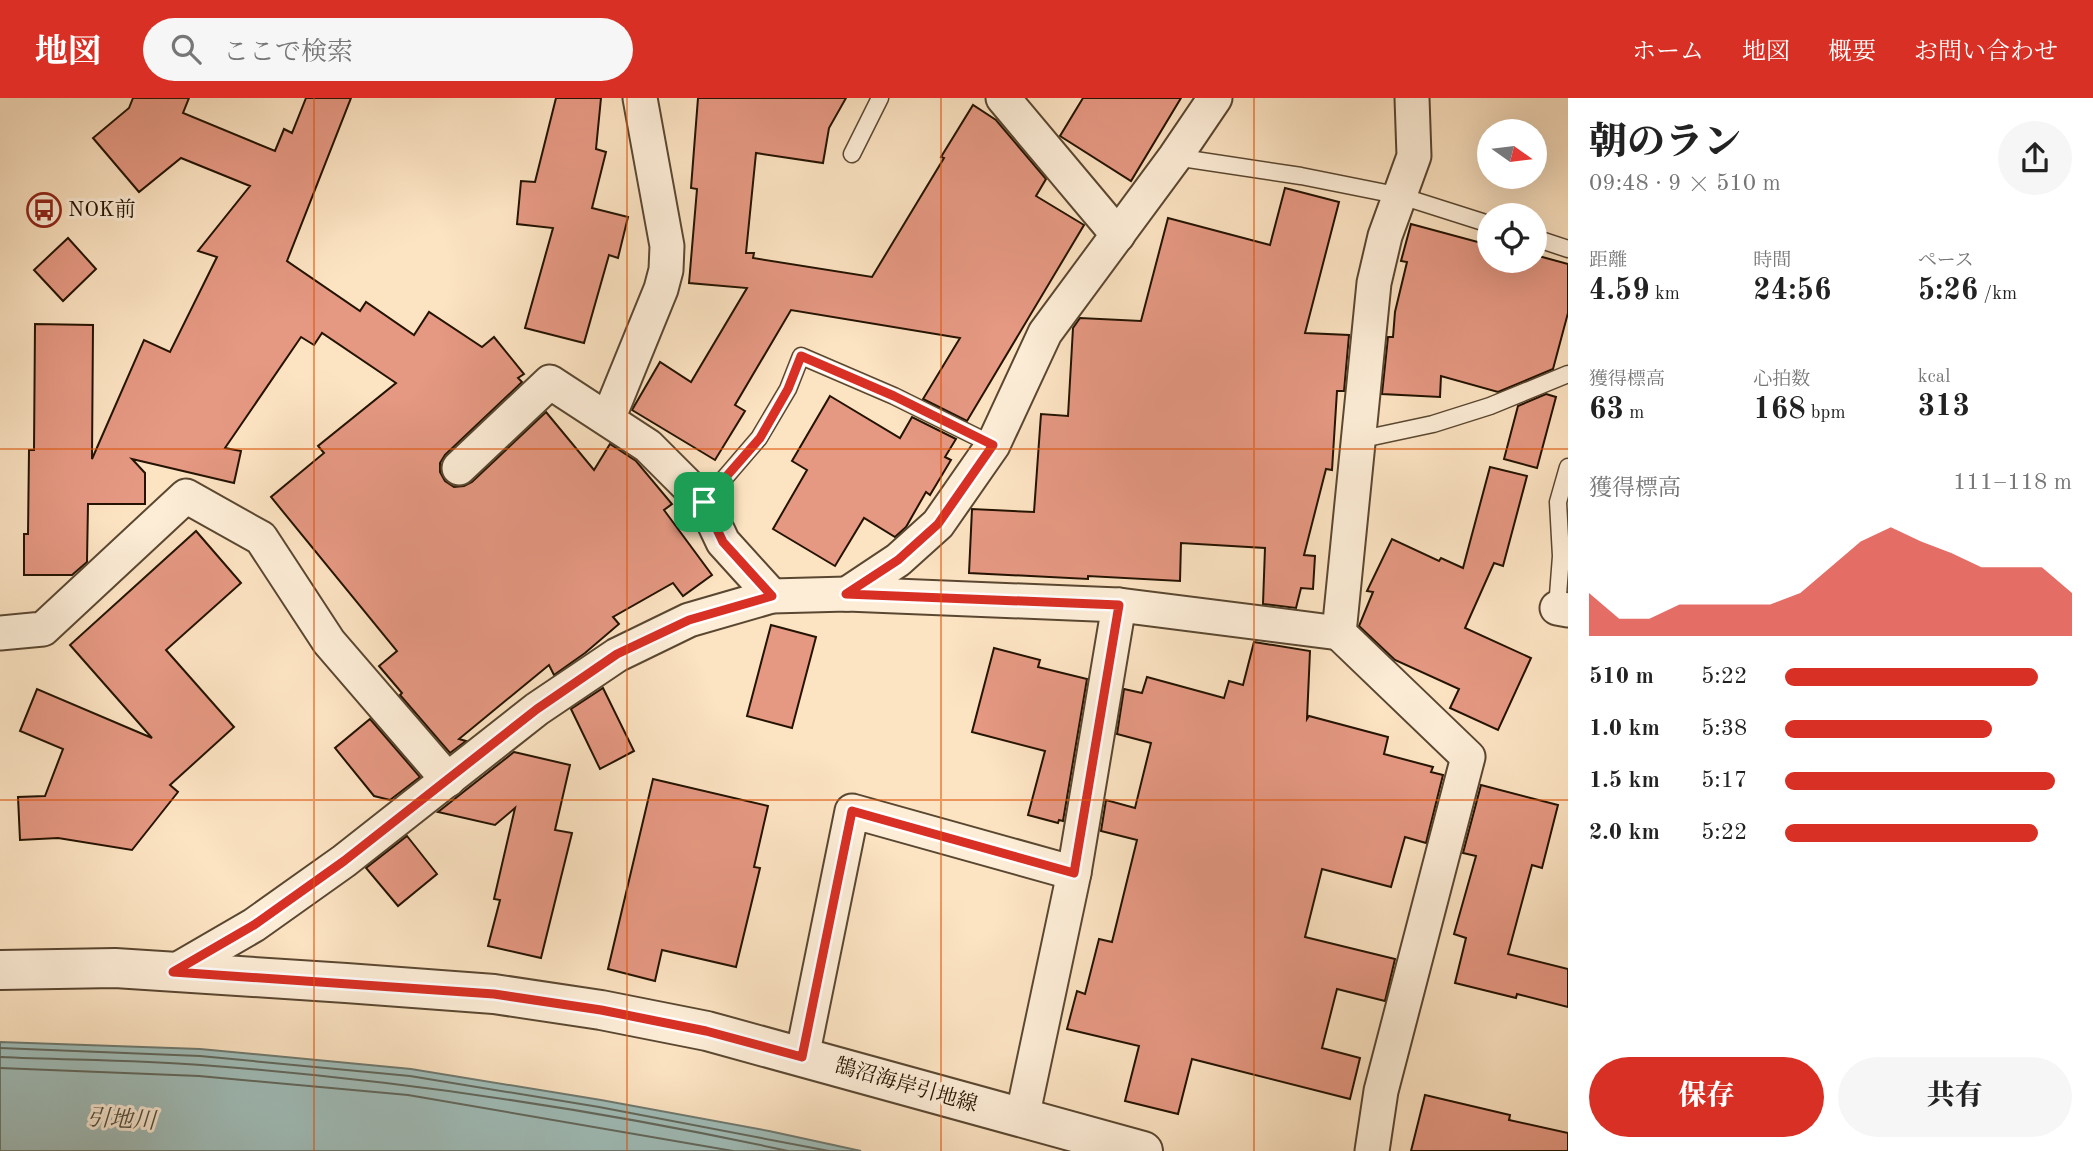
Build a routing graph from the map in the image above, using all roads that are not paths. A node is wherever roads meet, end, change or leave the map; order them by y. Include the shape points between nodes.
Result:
1 (640, 98) edge
2 (880, 98) edge
3 (1003, 98) edge
4 (1215, 98) edge
5 (1412, 98) edge
6 (852, 154) dead end
7 (1175, 157) junction
8 (1401, 196) junction
9 (1477, 220) edge
10 (1118, 234) junction
11 (1547, 242) edge
12 (1568, 249) edge
13 (1568, 374) edge
14 (608, 419) junction
15 (1358, 440) junction
16 (993, 445) junction
17 (1568, 467) edge
18 (460, 468) dead end
19 (704, 502) junction
20 (846, 594) junction
21 (772, 596) junction
22 (1119, 605) junction
23 (1563, 609) edge
24 (0, 633) edge
25 (1339, 633) junction
26 (448, 780) junction
27 (1074, 873) junction
28 (0, 970) edge
29 (173, 972) junction
30 (802, 1057) junction
31 (1022, 1118) junction
32 (1143, 1151) edge
33 (1372, 1151) edge

1 - 14 street via 667,246 666,270
2 - 6 lane
3 - 10 street
4 - 7 street
5 - 8 street via 1414,156
7 - 8 lane
7 - 10 street
8 - 9 lane
8 - 15 street via 1374,283
10 - 16 street via 1045,333
11 - 12 lane
13 - 15 lane via 1433,424
14 - 18 street via 550,382
14 - 19 street via 648,446
15 - 25 street
16 - 19 lane via 801,356 760,438
16 - 20 street via 938,524 898,560
17 - 23 lane via 1558,502
19 - 21 street via 723,542
20 - 21 street
20 - 22 street
21 - 26 street via 689,620 617,654 537,709
22 - 25 street
22 - 27 street
24 - 26 street via 43,629 186,496 261,538 329,642
25 - 33 street via 1468,757 1381,1091
26 - 29 street via 254,925
27 - 30 street via 852,811
27 - 31 street
28 - 29 street, 鵠沼海岸引地線
29 - 30 street, 鵠沼海岸引地線 via 494,994 706,1031
30 - 31 street, 鵠沼海岸引地線
31 - 32 street, 鵠沼海岸引地線

